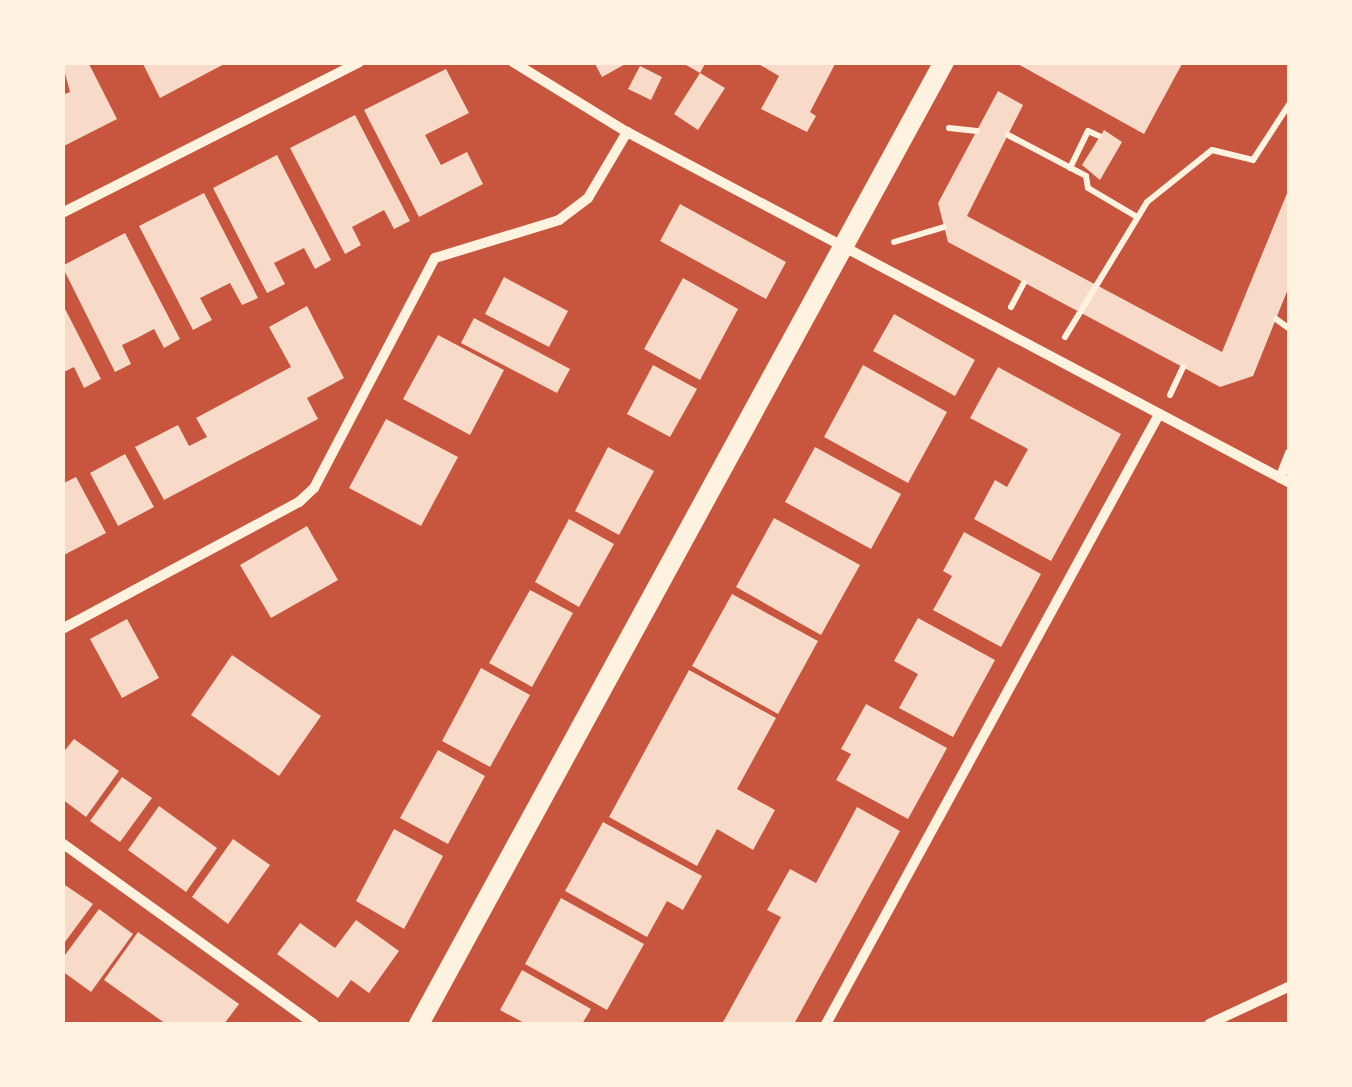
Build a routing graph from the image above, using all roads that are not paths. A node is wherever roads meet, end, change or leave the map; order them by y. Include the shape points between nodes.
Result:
1 (359, 62) edge
2 (514, 62) edge
3 (944, 62) edge
4 (627, 132) junction
5 (62, 213) edge
6 (846, 243) junction
7 (1158, 416) junction
8 (1290, 453) edge
9 (1285, 480) edge
10 (62, 629) edge
11 (62, 843) edge
12 (1290, 986) edge
13 (314, 1024) edge
14 (420, 1024) edge
15 (826, 1024) edge
16 (1209, 1024) edge

1 - 5 street
2 - 4 street
3 - 6 main road
4 - 6 street
4 - 10 street via 588,198 559,220 435,258 314,488 299,502
6 - 7 street
6 - 14 main road
7 - 9 street
7 - 15 street
8 - 9 street
11 - 13 street
12 - 16 street

